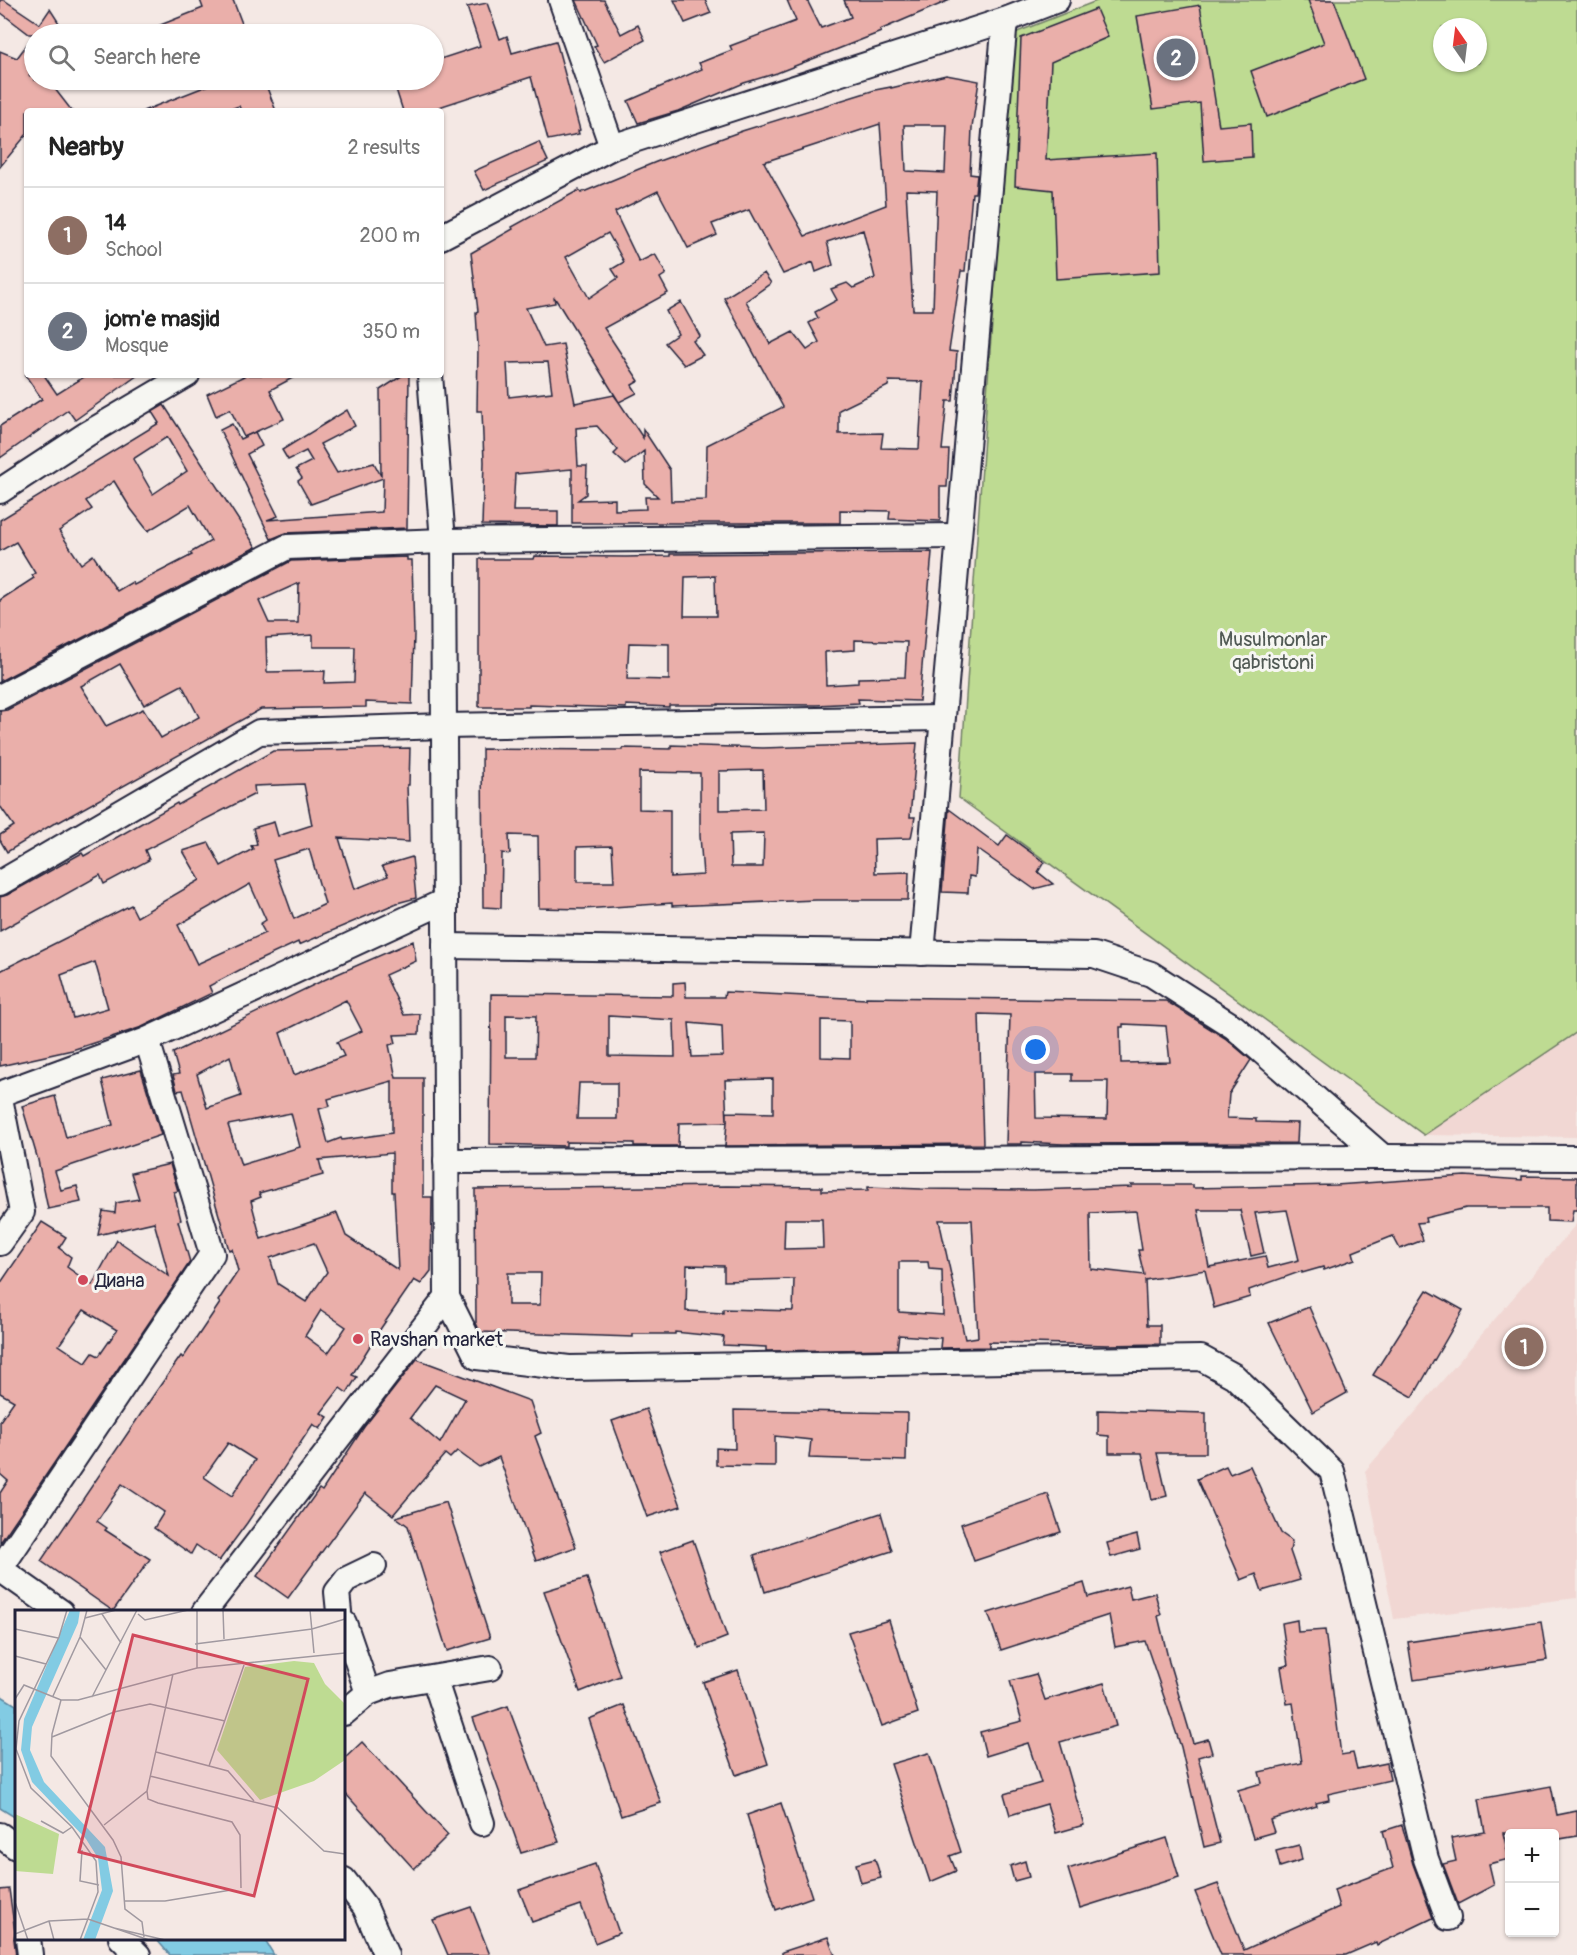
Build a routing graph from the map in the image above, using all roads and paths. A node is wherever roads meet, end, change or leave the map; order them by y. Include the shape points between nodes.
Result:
1 (561, 0) edge
2 (1057, 0) edge
3 (1005, 20) junction
4 (612, 147) junction
5 (444, 235) edge
6 (182, 378) edge
7 (430, 378) edge
8 (0, 491) edge
9 (958, 536) junction
10 (443, 541) junction
11 (0, 696) edge
12 (942, 718) junction
13 (444, 726) junction
14 (0, 883) edge
15 (445, 901) junction
16 (446, 946) junction
17 (922, 953) junction
18 (147, 1040) junction
19 (0, 1094) edge
20 (0, 1098) edge
21 (1383, 1157) junction
22 (1577, 1158) edge
23 (446, 1161) junction
24 (0, 1243) edge
25 (447, 1297) junction
26 (374, 1566) dead end
27 (0, 1569) edge
28 (60, 1610) edge
29 (205, 1610) edge
30 (339, 1610) edge
31 (345, 1626) edge
32 (490, 1668) dead end
33 (434, 1678) junction
34 (368, 1693) junction
35 (345, 1712) edge
36 (482, 1823) dead end
37 (0, 1835) edge
38 (15, 1846) edge
39 (345, 1881) edge
40 (1448, 1918) dead end
41 (28, 1940) edge
42 (123, 1940) edge
43 (30, 1955) edge
44 (138, 1955) edge
45 (386, 1955) edge

1 - 4 street
2 - 3 street
3 - 4 street
3 - 9 street
4 - 5 street
6 - 8 street
7 - 10 street
9 - 10 street
9 - 12 street
10 - 11 street via 287,547
10 - 13 street
12 - 13 street
12 - 17 street
13 - 14 street via 259,732
13 - 15 street
15 - 16 street
15 - 18 street
16 - 17 street
16 - 23 street
17 - 21 street via 1094,955 1151,974 1234,1027
18 - 19 street
18 - 27 street via 212,1254
20 - 24 street via 22,1212
21 - 22 street
21 - 23 street
23 - 25 street
25 - 29 street
25 - 40 street via 477,1357 569,1368 1201,1358 1234,1376 1332,1471 1426,1859
26 - 30 street via 347,1579 337,1592
27 - 28 street
31 - 34 street
32 - 33 street
33 - 34 street
33 - 36 street
34 - 35 street
37 - 38 street
39 - 45 street via 364,1907
41 - 43 street
42 - 44 street

